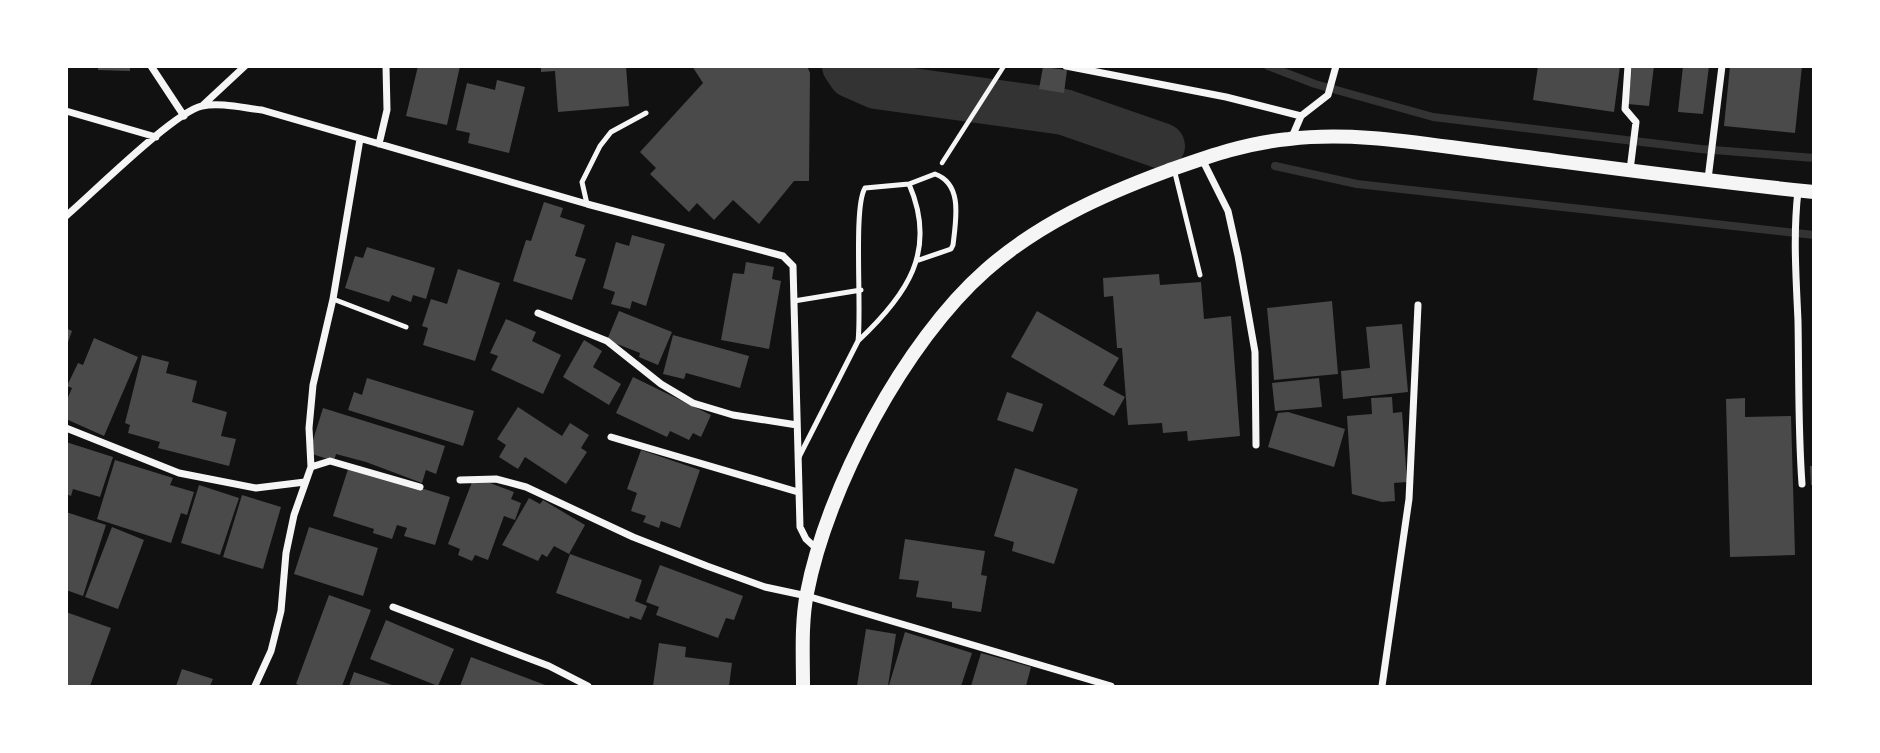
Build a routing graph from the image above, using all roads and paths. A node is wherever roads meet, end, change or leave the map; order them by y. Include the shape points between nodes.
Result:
1 (151, 66) edge
2 (245, 66) edge
3 (386, 66) edge
4 (1004, 66) edge
5 (1066, 66) edge
6 (1336, 66) edge
7 (1628, 66) edge
8 (1722, 66) edge
9 (201, 106) junction
10 (66, 111) edge
11 (646, 113) dead end
12 (184, 116) junction
13 (1301, 116) junction
14 (156, 137) junction
15 (1292, 138) junction
16 (360, 139) junction
17 (379, 144) junction
18 (1201, 157) junction
19 (1174, 169) junction
20 (1630, 170) junction
21 (934, 174) junction
22 (1708, 179) junction
23 (909, 184) junction
24 (1806, 191) edge
25 (587, 204) junction
26 (66, 216) edge
27 (919, 260) junction
28 (1199, 275) dead end
29 (861, 290) junction
30 (333, 299) junction
31 (794, 301) junction
32 (1418, 305) dead end
33 (538, 313) dead end
34 (406, 327) dead end
35 (859, 341) junction
36 (797, 425) junction
37 (66, 428) edge
38 (611, 436) dead end
39 (1256, 445) dead end
40 (798, 459) junction
41 (311, 467) junction
42 (460, 480) dead end
43 (305, 482) junction
44 (1802, 484) dead end
45 (419, 487) dead end
46 (798, 492) junction
47 (818, 549) junction
48 (807, 596) junction
49 (393, 607) dead end
50 (255, 687) edge
51 (588, 687) edge
52 (803, 687) edge
53 (1111, 687) edge
54 (1382, 687) edge

1 - 12 street
2 - 9 street
3 - 17 street via 387,110
4 - 21 path
5 - 13 street
6 - 13 street via 1328,95
7 - 20 street via 1625,109 1636,122
8 - 22 street
9 - 12 street
9 - 16 street via 262,110
10 - 14 street
11 - 25 lane via 611,132 600,146 582,183
12 - 14 street
13 - 15 street
14 - 26 street
15 - 18 main road
15 - 20 main road via 1382,139
16 - 17 street
16 - 30 street
17 - 25 street
18 - 19 main road
18 - 39 street via 1228,211 1238,256 1255,352
19 - 28 lane
19 - 47 main road via 1109,192 1035,233 984,271 935,327 864,435 835,497
20 - 22 main road
21 - 23 lane
21 - 27 lane via 946,178 954,190 953,245
22 - 24 main road
23 - 27 lane via 918,206
23 - 29 lane via 862,191
24 - 44 street via 1793,247
25 - 31 street via 783,256 793,266
27 - 35 lane via 885,314
29 - 31 lane
29 - 35 lane
30 - 34 lane
30 - 41 street via 313,385
31 - 36 street
32 - 54 street via 1409,499
33 - 36 street via 607,341 660,384 693,403
35 - 40 lane
36 - 40 street
37 - 43 street via 179,473 256,488
38 - 46 street
40 - 46 street
41 - 43 street
41 - 45 street via 330,461
42 - 48 street via 496,479 526,486 633,537 765,587
43 - 50 street via 286,553 281,611
46 - 47 street via 800,527
47 - 48 main road
48 - 52 main road
48 - 53 street
49 - 51 street via 549,666

